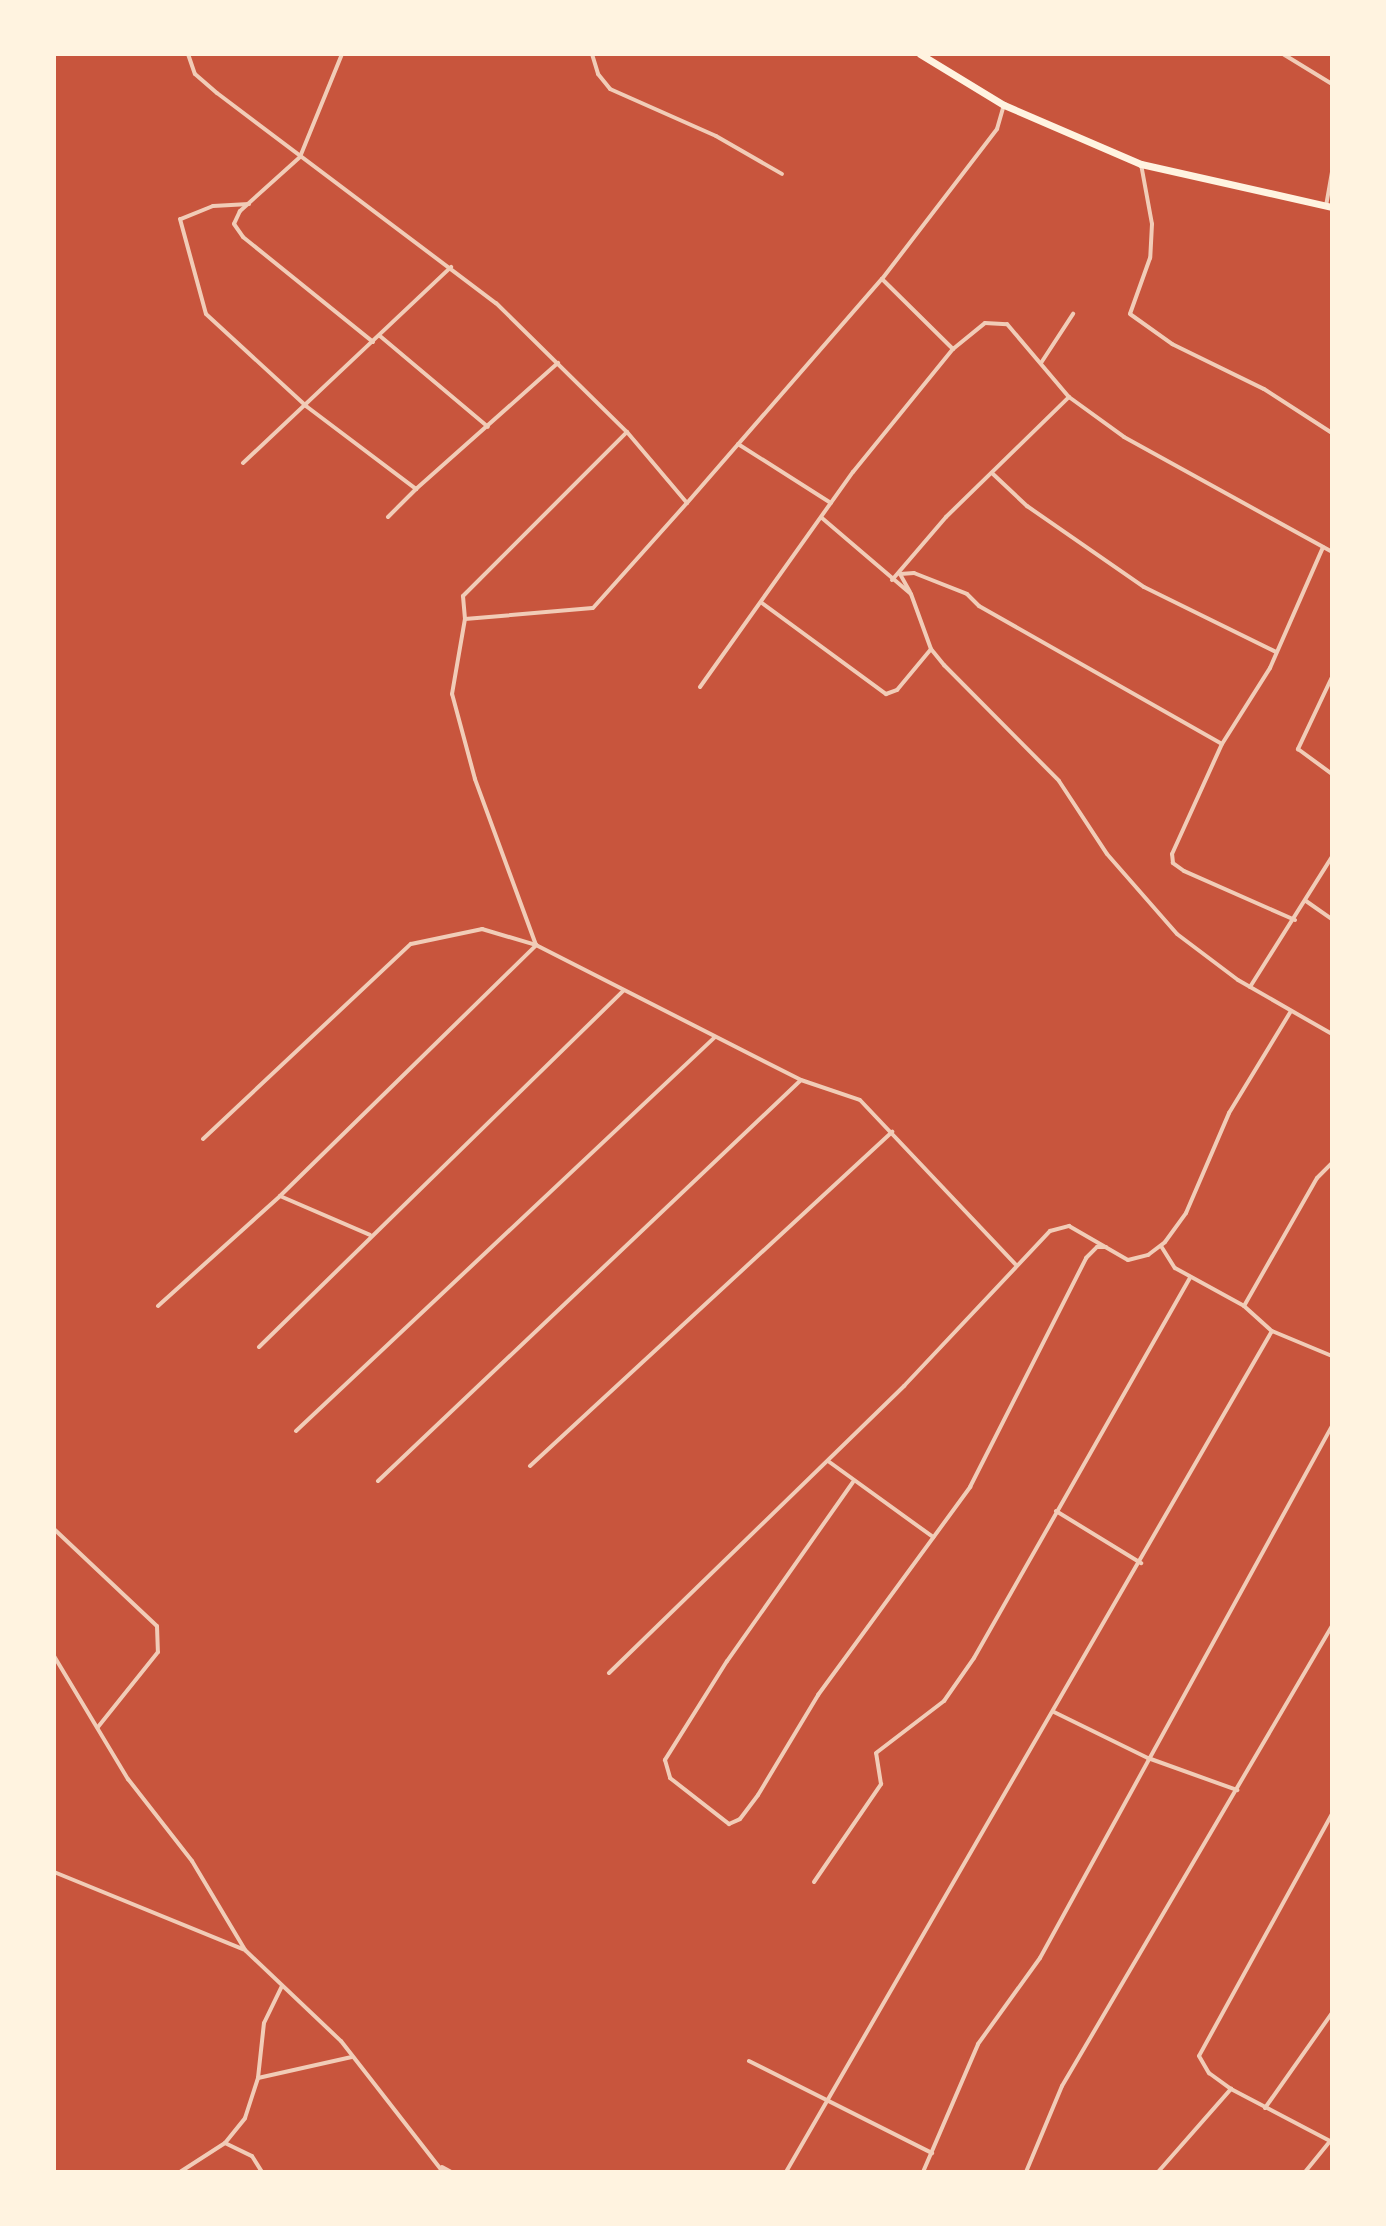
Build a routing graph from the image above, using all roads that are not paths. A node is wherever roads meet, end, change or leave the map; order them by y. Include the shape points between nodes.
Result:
1 (188, 54) edge
2 (342, 54) edge
3 (592, 54) edge
4 (920, 54) edge
5 (1283, 54) edge
6 (1332, 84) edge
7 (1004, 105) junction
8 (300, 157) junction
9 (1141, 164) junction
10 (1332, 172) edge
11 (782, 174) dead end
12 (249, 204) junction
13 (1329, 206) edge
14 (451, 267) junction
15 (882, 279) junction
16 (1073, 314) dead end
17 (380, 336) junction
18 (373, 342) junction
19 (953, 349) junction
20 (558, 363) junction
21 (1041, 363) junction
22 (1069, 397) junction
23 (306, 406) junction
24 (488, 427) junction
25 (627, 432) junction
26 (1332, 433) edge
27 (738, 444) junction
28 (243, 463) dead end
29 (993, 474) junction
30 (416, 489) junction
31 (687, 503) junction
32 (831, 503) junction
33 (388, 517) dead end
34 (822, 518) junction
35 (1323, 547) junction
36 (1332, 552) edge
37 (900, 574) junction
38 (892, 580) junction
39 (911, 594) junction
40 (762, 603) junction
41 (465, 619) junction
42 (931, 649) junction
43 (1276, 652) junction
44 (1332, 677) edge
45 (700, 687) dead end
46 (1222, 744) junction
47 (1332, 774) edge
48 (1332, 857) edge
49 (1306, 901) junction
50 (1332, 919) edge
51 (1295, 920) junction
52 (536, 945) junction
53 (1250, 987) junction
54 (623, 991) junction
55 (1291, 1011) junction
56 (1332, 1034) edge
57 (715, 1037) junction
58 (801, 1080) junction
59 (892, 1132) junction
60 (203, 1139) dead end
61 (1332, 1163) edge
62 (280, 1196) junction
63 (370, 1235) junction
64 (1161, 1245) junction
65 (1106, 1247) junction
66 (1015, 1264) junction
67 (1190, 1278) junction
68 (158, 1306) dead end
69 (1244, 1306) junction
70 (1272, 1331) junction
71 (259, 1347) dead end
72 (1332, 1356) edge
73 (1332, 1426) edge
74 (296, 1431) dead end
75 (828, 1461) junction
76 (530, 1466) dead end
77 (378, 1481) dead end
78 (853, 1482) junction
79 (1056, 1511) junction
80 (54, 1529) edge
81 (933, 1537) junction
82 (1141, 1563) junction
83 (1332, 1626) edge
84 (54, 1656) edge
85 (609, 1673) dead end
86 (1054, 1712) junction
87 (98, 1727) junction
88 (1148, 1758) junction
89 (1237, 1790) junction
90 (1332, 1814) edge
91 (54, 1872) edge
92 (814, 1882) dead end
93 (245, 1950) junction
94 (282, 1986) junction
95 (1332, 2013) edge
96 (352, 2057) junction
97 (749, 2061) dead end
98 (258, 2078) junction
99 (1231, 2089) junction
100 (826, 2099) junction
101 (1265, 2108) junction
102 (1331, 2142) edge
103 (225, 2143) junction
104 (932, 2153) junction
105 (440, 2165) junction
106 (180, 2172) edge
107 (262, 2172) edge
108 (443, 2172) edge
109 (451, 2172) edge
110 (786, 2172) edge
111 (923, 2172) edge
112 (1026, 2172) edge
113 (1158, 2172) edge
114 (1305, 2172) edge

1 - 8 street via 195,74
2 - 8 street
3 - 11 street via 610,89 706,131
4 - 7 main road
5 - 6 street
7 - 9 main road
7 - 15 street via 997,129
8 - 12 street
8 - 14 street
9 - 13 main road
9 - 26 street via 1152,224 1150,258 1130,314 1172,344 1264,389
10 - 13 street
12 - 18 street via 235,217 243,237
12 - 23 street via 213,206 180,219 183,233 206,314
14 - 17 street
14 - 20 street
15 - 19 street
15 - 27 street
16 - 21 street
17 - 18 street
17 - 24 street
18 - 23 street
19 - 21 street via 985,323 1000,321 1015,330
19 - 32 street
20 - 24 street
20 - 25 street
21 - 22 street
22 - 29 street
22 - 35 street via 1124,437
23 - 28 street
23 - 30 street
24 - 30 street
25 - 31 street
25 - 41 street via 463,596
27 - 31 street
27 - 32 street
29 - 37 street via 946,517
29 - 43 street via 1027,506 1144,587
30 - 33 street
31 - 41 street via 593,608
32 - 34 street
34 - 38 street
34 - 40 street
35 - 36 street
35 - 43 street
37 - 38 street
37 - 39 street
37 - 46 street via 914,573 967,594 979,606
38 - 39 street
39 - 42 street
40 - 42 street via 886,694 897,690
40 - 45 street
41 - 52 street via 452,694 475,779
42 - 53 street via 1059,781 1107,854 1177,934
43 - 46 street
44 - 47 street via 1298,749
46 - 51 street via 1178,832 1173,863
48 - 49 street
49 - 50 street
49 - 51 street
51 - 53 street
52 - 54 street
52 - 60 street via 482,929 411,944
52 - 62 street
53 - 55 street
54 - 57 street
54 - 63 street
55 - 56 street
55 - 64 street via 1229,1113 1186,1213
57 - 58 street
57 - 74 street
58 - 59 street via 860,1100
58 - 77 street
59 - 66 street
59 - 76 street
61 - 69 street via 1317,1178
62 - 63 street
62 - 68 street
63 - 71 street
64 - 65 street via 1128,1260
64 - 67 street via 1175,1268
65 - 66 street via 1076,1229 1060,1227
65 - 81 street via 1097,1247 1086,1258 993,1448
66 - 75 street via 957,1332
67 - 69 street
67 - 79 street
69 - 70 street
70 - 72 street
70 - 82 street
73 - 88 street
75 - 78 street
75 - 85 street
78 - 81 street
78 - 81 street via 727,1661 665,1760 670,1778 729,1824 740,1819 758,1795 806,1711
79 - 82 street
79 - 92 street via 1007,1604 950,1694 876,1753 881,1784
80 - 87 street via 157,1626 158,1652
82 - 86 street
83 - 89 street
84 - 87 street
86 - 88 street
86 - 100 street
87 - 93 street via 150,1812 192,1861
88 - 89 street
88 - 104 street via 1040,1958 978,2044
89 - 112 street via 1062,2086
90 - 99 street via 1199,2056 1209,2073
91 - 93 street
93 - 94 street
94 - 96 street
94 - 98 street via 264,2023
95 - 101 street
96 - 98 street
96 - 105 street
97 - 100 street
98 - 103 street via 245,2118
99 - 101 street
99 - 113 street
100 - 104 street
100 - 110 street
101 - 102 street
102 - 114 street
103 - 106 street
103 - 107 street via 252,2156
104 - 111 street
105 - 108 street
105 - 109 street

